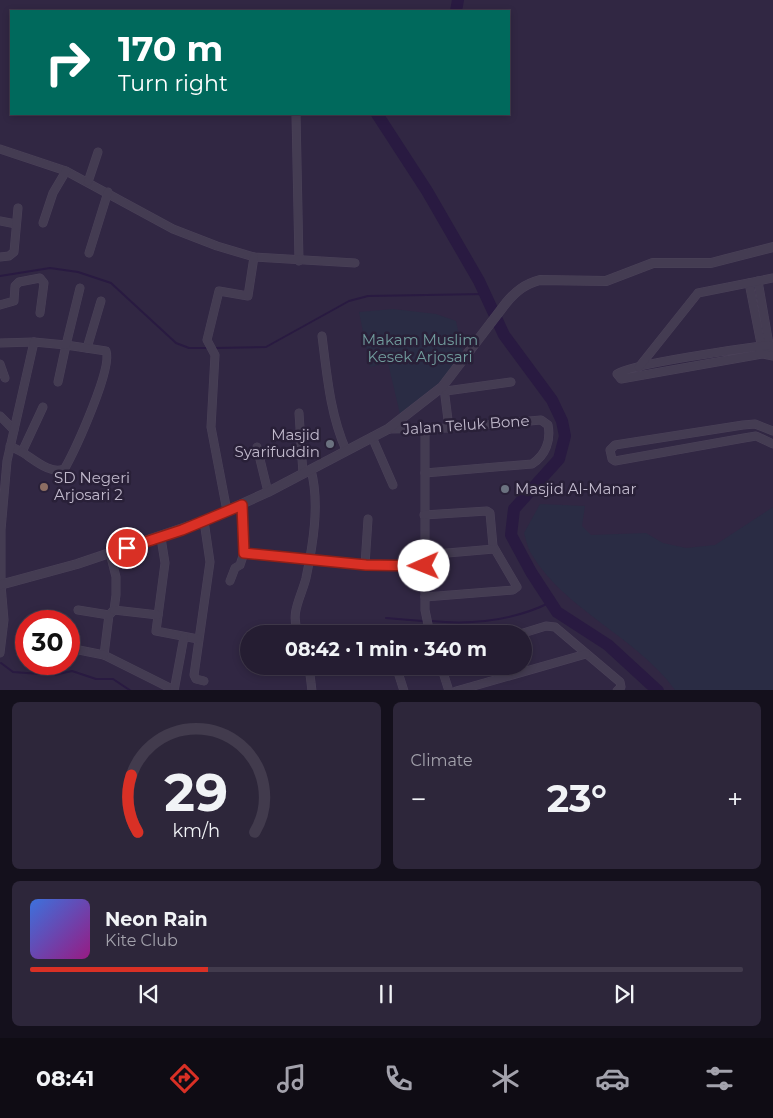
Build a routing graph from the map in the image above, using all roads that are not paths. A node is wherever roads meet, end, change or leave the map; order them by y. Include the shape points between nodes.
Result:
1 (296, 115) edge
2 (0, 149) edge
3 (98, 152) dead end
4 (66, 171) junction
5 (88, 182) junction
6 (108, 192) junction
7 (18, 208) dead end
8 (0, 222) edge
9 (43, 223) dead end
10 (16, 224) junction
11 (773, 247) edge
12 (89, 253) dead end
13 (0, 257) edge
14 (254, 257) junction
15 (299, 261) junction
16 (354, 263) dead end
17 (773, 278) edge
18 (758, 281) junction
19 (749, 283) junction
20 (80, 288) dead end
21 (101, 301) dead end
22 (0, 305) edge
23 (40, 313) dead end
24 (322, 336) dead end
25 (34, 342) junction
26 (0, 344) edge
27 (66, 345) junction
28 (87, 348) junction
29 (652, 350) junction
30 (768, 350) edge
31 (704, 359) junction
32 (667, 362) junction
33 (0, 364) edge
34 (639, 367) junction
35 (5, 378) dead end
36 (58, 382) dead end
37 (510, 382) dead end
38 (444, 389) junction
39 (42, 406) dead end
40 (299, 413) dead end
41 (0, 416) edge
42 (755, 424) junction
43 (449, 428) junction
44 (388, 429) junction
45 (425, 429) junction
46 (14, 430) junction
47 (773, 431) edge
48 (756, 436) junction
49 (372, 438) junction
50 (773, 444) edge
51 (10, 446) junction
52 (256, 446) dead end
53 (346, 450) junction
54 (22, 452) junction
55 (4, 461) edge
56 (307, 472) junction
57 (425, 473) junction
58 (393, 485) dead end
59 (268, 492) junction
60 (242, 505) junction
61 (228, 511) junction
62 (424, 514) junction
63 (368, 519) dead end
64 (204, 521) junction
65 (1, 530) edge
66 (161, 538) junction
67 (494, 549) junction
68 (110, 553) junction
69 (244, 553) junction
70 (424, 556) junction
71 (309, 560) junction
72 (366, 565) junction
73 (424, 566) junction
74 (230, 580) dead end
75 (0, 585) edge
76 (425, 597) junction
77 (80, 610) edge
78 (111, 612) junction
79 (158, 615) junction
80 (296, 625) edge
81 (427, 625) edge
82 (532, 631) edge
83 (184, 637) junction
84 (198, 639) junction
85 (80, 650) edge
86 (0, 653) edge
87 (104, 654) junction
88 (586, 654) junction
89 (310, 675) edge
90 (399, 675) edge
91 (444, 675) edge
92 (204, 681) dead end
93 (174, 690) edge
94 (312, 690) edge
95 (404, 690) edge
96 (449, 690) edge
97 (456, 690) edge
98 (621, 690) edge

1 - 15 street
2 - 4 street
3 - 5 street
4 - 5 street
4 - 9 street via 53,193
5 - 6 street
6 - 12 street
6 - 14 street via 173,230
7 - 10 street
8 - 10 street
10 - 13 street via 14,252
11 - 38 street via 711,263 653,263 606,281 540,280 523,286 506,303
14 - 15 street
14 - 61 street via 248,296 219,292 207,340 214,355 211,427
15 - 16 street
17 - 18 street
18 - 19 street
18 - 30 street
19 - 29 street via 698,293
19 - 30 street
20 - 27 street
21 - 28 street
22 - 23 street via 14,301 15,286 19,282 40,278 44,283
24 - 53 street via 331,403
25 - 26 street
25 - 27 street
25 - 46 street
27 - 28 street
27 - 36 street
28 - 54 street via 105,350 107,360 99,392 65,468 51,469
29 - 32 street
29 - 34 street
30 - 31 street
31 - 32 street
31 - 34 street via 620,379 617,376
32 - 34 street
33 - 35 street
37 - 38 street
38 - 43 street
38 - 44 street
39 - 54 street
40 - 56 street
41 - 46 street
42 - 47 street
42 - 48 street
42 - 48 street via 614,445 610,450 615,461
43 - 45 street, Jalan Teluk Bone
43 - 57 street, Jalan Teluk Bone via 544,420 550,440 539,459 532,464
44 - 45 street, Jalan Teluk Bone
44 - 49 street
45 - 57 street
46 - 51 street
48 - 50 street
49 - 53 street
49 - 58 street
51 - 54 street
51 - 55 street
52 - 59 street
53 - 56 street
55 - 65 street
56 - 59 street
56 - 71 street via 315,487
57 - 62 street
59 - 60 street
60 - 61 street
60 - 69 street
61 - 64 street
62 - 67 street via 486,510 490,513
62 - 70 street
63 - 72 street
64 - 66 street
64 - 84 street via 210,562
65 - 75 street
66 - 68 street
66 - 79 street via 163,592
67 - 70 street
67 - 76 street via 516,589
68 - 75 street
68 - 78 street via 116,577
69 - 71 street
69 - 74 street
70 - 73 street
71 - 72 street
71 - 80 street via 294,618
72 - 73 street
73 - 76 street
75 - 86 street via 4,620
76 - 81 street
77 - 78 street
78 - 79 street
78 - 87 street
79 - 83 street via 156,628 159,633
82 - 88 street via 552,626
83 - 84 street
83 - 93 street
84 - 92 street via 194,675
85 - 87 street
87 - 93 street
88 - 97 street
88 - 98 street via 616,679
89 - 94 street
90 - 95 street
91 - 96 street

